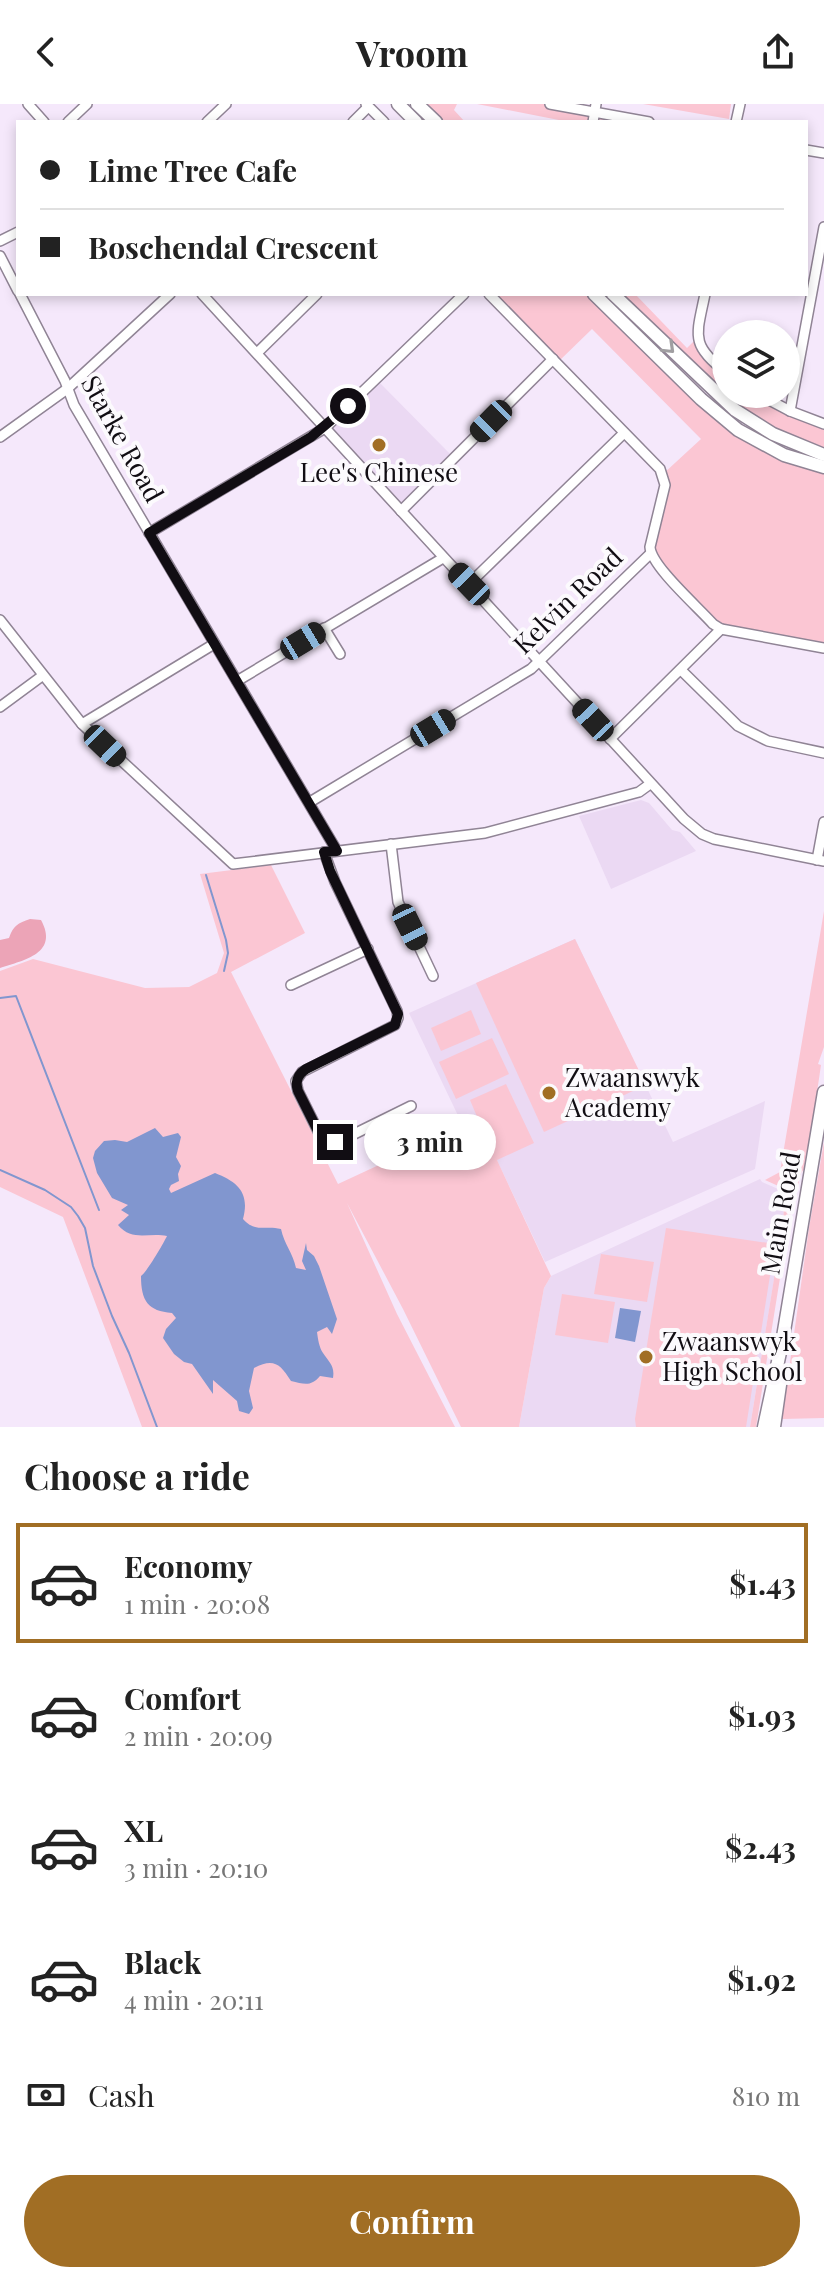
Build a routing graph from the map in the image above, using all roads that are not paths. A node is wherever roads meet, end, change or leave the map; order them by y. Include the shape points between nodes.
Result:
1 (28, 104) edge
2 (87, 104) edge
3 (226, 104) edge
4 (398, 104) edge
5 (417, 104) edge
6 (550, 104) edge
7 (367, 105) edge
8 (595, 113) edge
9 (42, 120) edge
10 (70, 120) edge
11 (209, 120) edge
12 (382, 120) edge
13 (414, 120) edge
14 (434, 120) edge
15 (637, 120) edge
16 (824, 227) edge
17 (0, 256) edge
18 (16, 286) edge
19 (21, 296) edge
20 (168, 296) edge
21 (204, 296) edge
22 (315, 296) edge
23 (462, 296) edge
24 (491, 296) edge
25 (596, 296) edge
26 (615, 296) edge
27 (705, 296) edge
28 (257, 353) junction
29 (553, 359) junction
30 (712, 361) edge
31 (67, 389) junction
32 (784, 408) edge
33 (790, 411) junction
34 (824, 424) edge
35 (325, 428) junction
36 (624, 433) junction
37 (0, 437) edge
38 (784, 455) junction
39 (824, 455) edge
40 (824, 467) edge
41 (824, 474) edge
42 (401, 511) junction
43 (149, 533) junction
44 (650, 554) junction
45 (443, 558) junction
46 (469, 584) junction
47 (0, 620) edge
48 (324, 628) junction
49 (721, 629) junction
50 (214, 644) junction
51 (824, 648) edge
52 (340, 654) dead end
53 (539, 662) junction
54 (681, 670) junction
55 (42, 676) junction
56 (237, 681) junction
57 (0, 707) edge
58 (82, 724) junction
59 (610, 739) junction
60 (824, 753) edge
61 (650, 784) junction
62 (310, 802) junction
63 (824, 822) edge
64 (391, 844) junction
65 (337, 851) junction
66 (324, 852) junction
67 (821, 860) edge
68 (368, 949) junction
69 (433, 976) dead end
70 (291, 985) dead end
71 (824, 1092) edge
72 (411, 1106) dead end
73 (782, 1343) junction
74 (764, 1427) edge
75 (774, 1427) edge

1 - 9 street
2 - 10 street
3 - 11 street
4 - 13 main road
5 - 14 main road
6 - 8 street
7 - 12 street
8 - 15 street
16 - 33 street
17 - 18 street, Starke Road
19 - 31 street, Starke Road
20 - 31 street
21 - 28 street
22 - 28 street
23 - 35 street
24 - 29 street
25 - 38 main road via 722,418
26 -> 39 main road via 735,410 780,438
27 - 30 street via 698,337
28 - 35 street
29 - 36 street
29 - 42 street
31 - 37 street
31 - 43 street, Starke Road
32 - 33 street
33 - 34 street
35 - 42 street
35 - 43 street
36 - 44 street via 659,467 664,480
36 - 46 street
38 - 40 main road
38 - 41 main road
42 - 45 street
43 - 50 street, Starke Road
44 - 49 street
44 - 53 street, Kelvin Road
45 - 46 street
45 - 48 street
46 - 53 street
47 - 55 street
48 - 52 street
48 - 56 street
49 - 51 street
49 - 54 street
50 - 56 street, Starke Road
50 - 58 street
53 - 59 street
53 - 62 street, Kelvin Road
54 - 59 street
54 - 60 street via 738,726 768,741
55 - 57 street
55 - 58 street
56 - 62 street, Starke Road
58 - 66 street via 233,864
59 - 61 street
61 - 64 street via 639,792 485,833
61 - 67 street via 702,834
62 - 65 street, Starke Road
63 - 67 street
64 - 65 street
64 - 69 street via 398,902
65 - 66 street
66 - 68 street
68 - 70 street
68 - 72 street via 397,1011 397,1022 306,1069 296,1085 320,1135 330,1142
71 - 73 main road, Main Road
73 - 74 main road, Main Road
73 - 75 main road, Main Road

